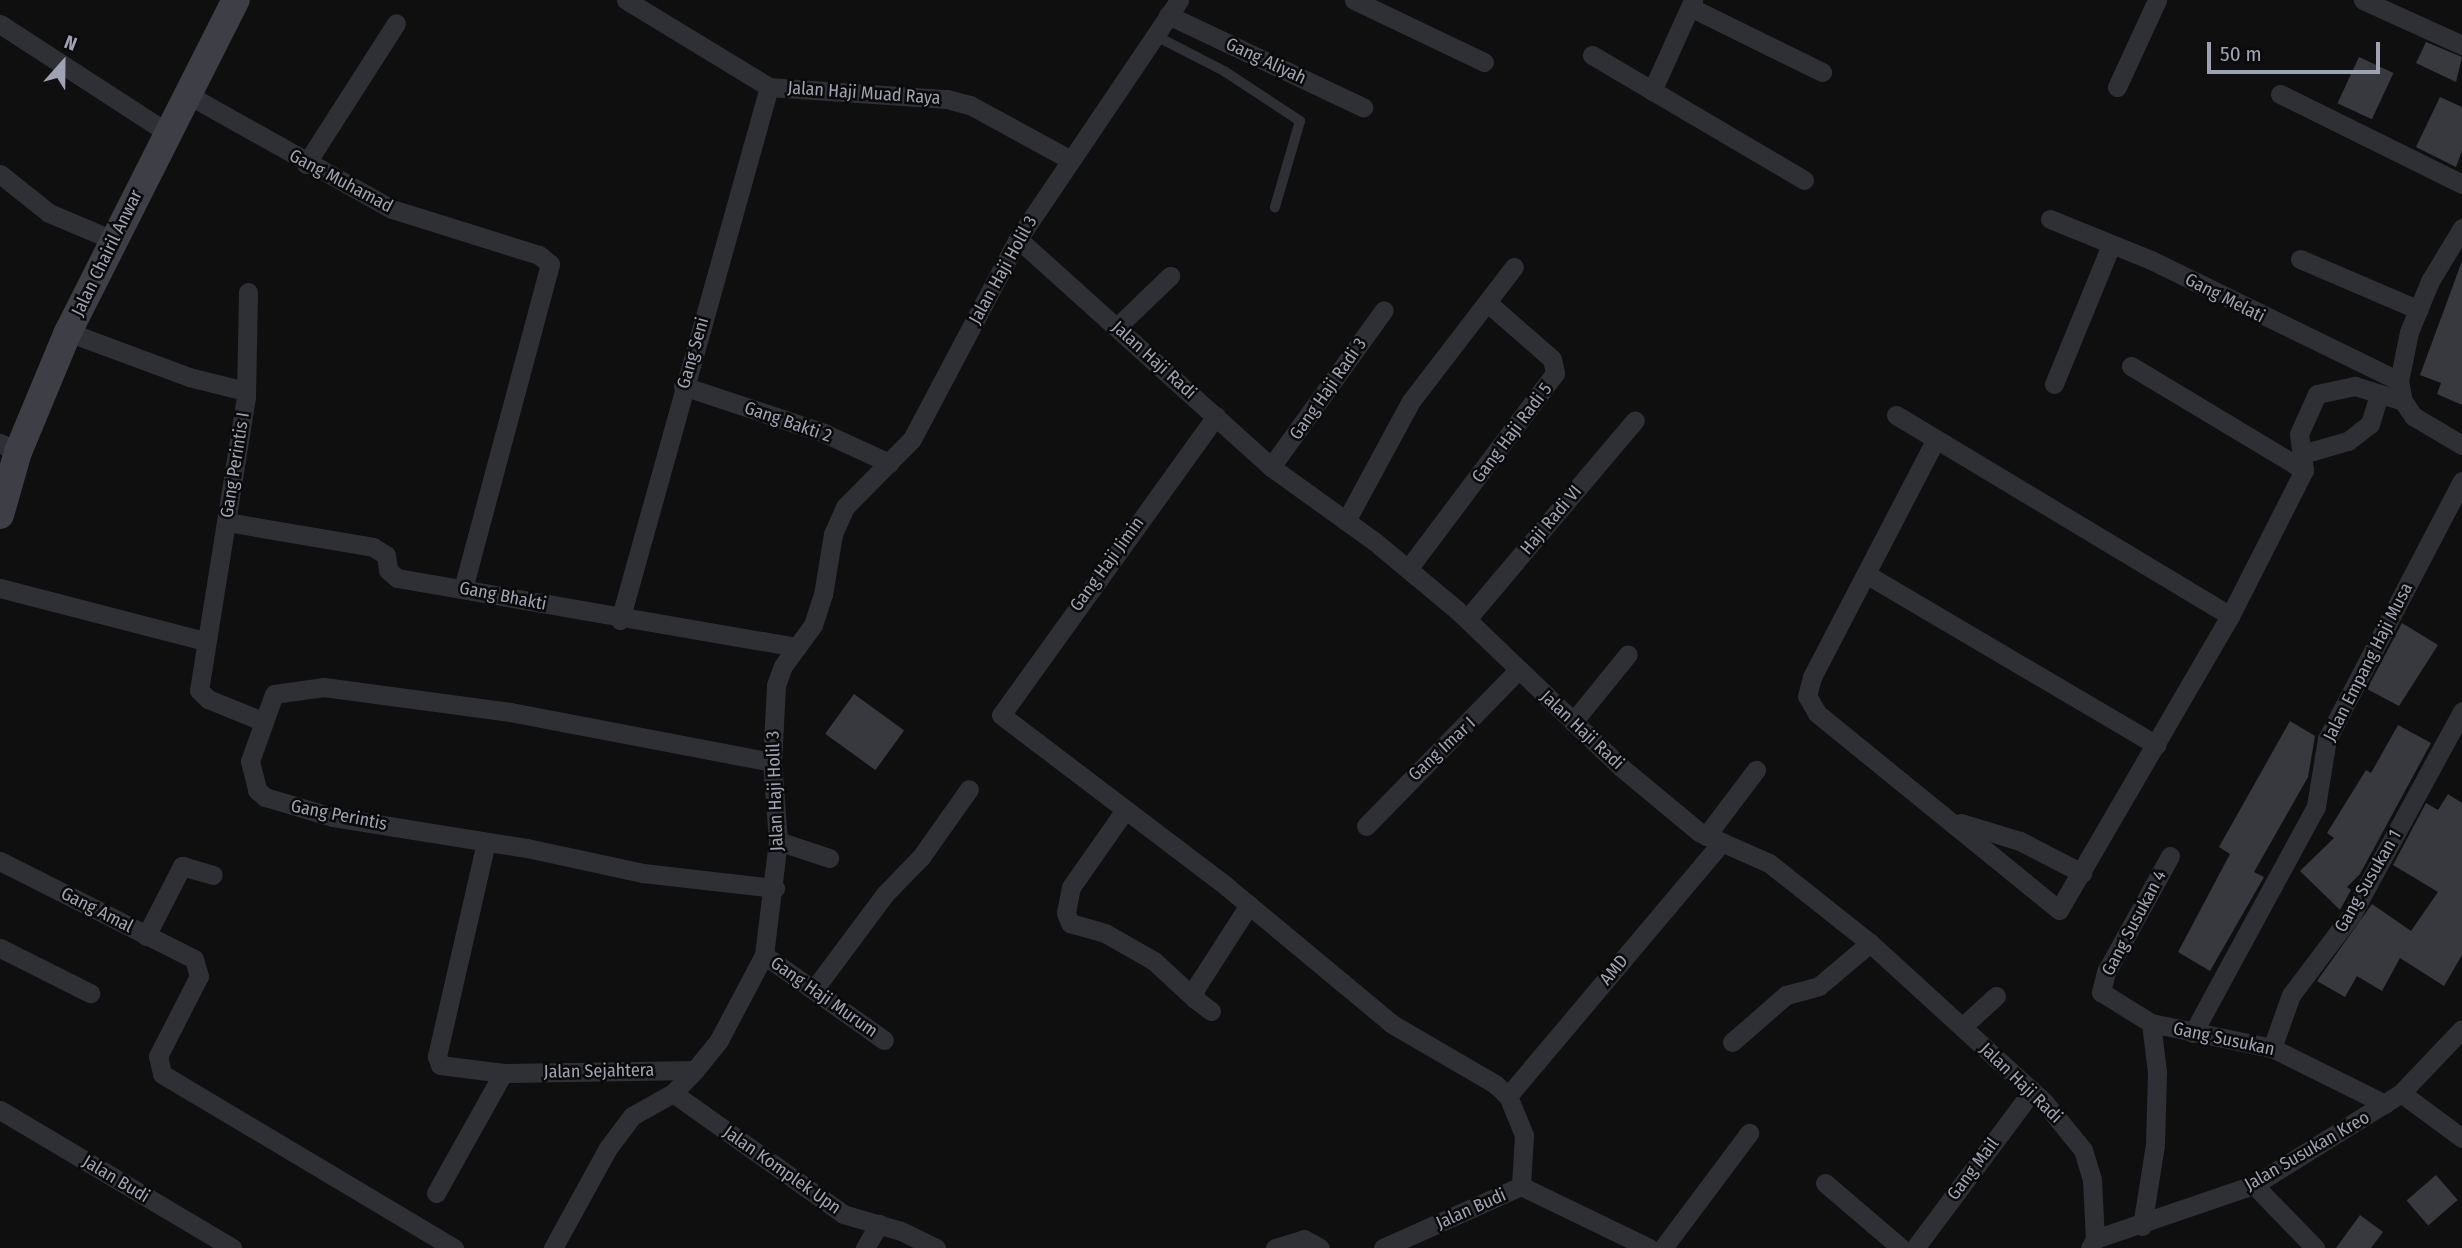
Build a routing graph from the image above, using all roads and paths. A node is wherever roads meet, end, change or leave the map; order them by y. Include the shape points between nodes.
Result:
1 (236, 0) edge
2 (626, 0) edge
3 (1354, 0) edge
4 (2157, 0) edge
5 (2363, 0) edge
6 (1692, 4) edge
7 (1174, 8) edge
8 (396, 23) dead end
9 (0, 24) edge
10 (1154, 35) junction
11 (2462, 46) edge
12 (1592, 55) dead end
13 (1484, 62) dead end
14 (1822, 72) dead end
15 (769, 87) junction
16 (2117, 87) dead end
17 (1652, 91) junction
18 (185, 93) junction
19 (2280, 94) dead end
20 (1363, 107) dead end
21 (166, 132) junction
22 (1069, 159) junction
23 (306, 164) junction
24 (0, 174) edge
25 (1804, 180) dead end
26 (2462, 184) edge
27 (1275, 207) dead end
28 (2050, 219) dead end
29 (2462, 228) edge
30 (1018, 239) junction
31 (113, 240) junction
32 (2111, 245) junction
33 (2300, 258) dead end
34 (1514, 267) dead end
35 (1170, 276) dead end
36 (248, 292) dead end
37 (1489, 304) junction
38 (1384, 310) dead end
39 (2419, 310) junction
40 (1117, 327) junction
41 (68, 332) junction
42 (2131, 366) dead end
43 (2399, 381) junction
44 (2054, 384) dead end
45 (683, 386) junction
46 (245, 391) junction
47 (2379, 394) junction
48 (2403, 401) junction
49 (1896, 415) dead end
50 (1216, 416) junction
51 (1635, 420) dead end
52 (1937, 439) junction
53 (2462, 445) edge
54 (9, 447) edge
55 (2303, 462) junction
56 (890, 463) junction
57 (1271, 467) junction
58 (2462, 481) edge
59 (0, 515) edge
60 (1346, 521) junction
61 (227, 522) junction
62 (1408, 569) junction
63 (1866, 574) junction
64 (0, 588) edge
65 (463, 588) junction
66 (2230, 616) junction
67 (620, 620) junction
68 (1466, 620) junction
69 (205, 641) junction
70 (797, 647) junction
71 (1628, 654) dead end
72 (1517, 671) junction
73 (2462, 711) edge
74 (262, 721) junction
75 (1573, 722) junction
76 (2155, 746) junction
77 (772, 762) junction
78 (1756, 770) dead end
79 (970, 789) dead end
80 (1125, 810) junction
81 (1956, 822) junction
82 (1366, 826) dead end
83 (1714, 839) junction
84 (778, 841) junction
85 (486, 842) junction
86 (2170, 856) dead end
87 (830, 858) dead end
88 (0, 861) edge
89 (2082, 873) junction
90 (213, 875) dead end
91 (775, 888) junction
92 (1249, 905) junction
93 (146, 936) junction
94 (1870, 943) junction
95 (0, 948) edge
96 (764, 955) junction
97 (816, 988) junction
98 (2101, 992) joint
99 (90, 993) dead end
100 (1996, 996) dead end
101 (2151, 1023) junction
102 (1962, 1027) junction
103 (2462, 1029) edge
104 (2193, 1033) junction
105 (884, 1040) dead end
106 (1732, 1042) dead end
107 (2272, 1048) junction
108 (695, 1070) junction
109 (503, 1073) junction
110 (2032, 1091) junction
111 (673, 1093) junction
112 (1508, 1096) junction
113 (2393, 1099) junction
114 (0, 1110) edge
115 (1749, 1133) dead end
116 (2462, 1138) edge
117 (1825, 1183) dead end
118 (2254, 1185) junction
119 (1521, 1186) junction
120 (436, 1193) dead end
121 (879, 1224) junction
122 (2142, 1226) junction
123 (2093, 1244) edge
124 (1388, 1247) edge
125 (232, 1248) edge
126 (454, 1248) edge
127 (553, 1248) edge
128 (865, 1248) edge
129 (936, 1248) edge
130 (1275, 1248) edge
131 (1320, 1248) edge
132 (1649, 1248) edge
133 (1663, 1248) edge
134 (1900, 1248) edge
135 (1914, 1248) edge
136 (2315, 1248) edge

1 - 18 street, Jalan Chairil Anwar
2 - 15 street, Jalan Haji Muad Raya
3 - 13 street
4 - 16 street
5 - 11 street
6 - 14 street
6 - 17 street
7 - 10 street, Jalan Haji Holil 3
7 - 20 street, Gang Aliyah
8 - 23 street
9 - 21 street
10 - 22 street, Jalan Haji Holil 3
10 - 27 lane via 1224,71 1300,121
12 - 17 street
15 - 22 street, Jalan Haji Muad Raya via 947,99 970,105
15 - 45 street, Gang Seni
17 - 25 street
18 - 21 street, Jalan Chairil Anwar
18 - 23 street, Gang Muhamad
19 - 26 street
21 - 31 street, Jalan Chairil Anwar
22 - 30 street, Jalan Haji Holil 3
23 - 65 street, Gang Muhamad via 392,209 546,259 551,273 478,519
24 - 31 street via 49,213
28 - 32 street, Gang Melati
29 - 39 street via 2430,281
30 - 40 street, Jalan Haji Radi
30 - 56 street, Jalan Haji Holil 3 via 935,400 912,439
31 - 41 street, Jalan Chairil Anwar
32 - 43 street, Gang Melati
32 - 44 street
33 - 39 street
34 - 37 street
35 - 40 street
36 - 46 street
37 - 60 street via 1411,401
37 - 62 street, Gang Haji Radi 5 via 1552,359 1555,373
38 - 57 street, Gang Haji Radi 3
39 - 43 street via 2401,359
40 - 50 street, Jalan Haji Radi
41 - 46 street, Gang Perintis I via 189,377
41 - 54 street, Jalan Chairil Anwar
42 - 55 street
43 - 48 street
45 - 56 street, Gang Bakti 2 via 824,433
45 - 67 street, Gang Seni
46 - 61 street, Gang Perintis I
47 - 48 street
47 - 55 street via 2370,424 2348,441
47 - 55 street via 2355,386 2317,394 2299,434
48 - 53 street via 2413,416
49 - 52 street
50 - 57 street, Jalan Haji Radi
50 - 80 street, Gang Haji Jimin via 1001,715
51 - 68 street, Haji Radi VI
52 - 63 street
52 - 66 street
54 - 59 street, Jalan Chairil Anwar
55 - 66 street
56 - 70 street, Jalan Haji Holil 3 via 845,507 825,563 823,595 813,625
57 - 60 street, Jalan Haji Radi
58 - 104 street, Jalan Empang Haji Musa via 2327,739 2316,806
60 - 62 street, Jalan Haji Radi
61 - 65 street, Gang Bhakti via 373,547 386,555 388,570 397,578
61 - 69 street, Gang Perintis I
62 - 68 street, Jalan Haji Radi
63 - 76 street
63 - 81 street via 1812,677 1809,703
64 - 69 street
65 - 67 street, Gang Bhakti
66 - 76 street
67 - 70 street, Gang Bhakti
68 - 72 street, Jalan Haji Radi
69 - 74 street, Gang Perintis I via 201,695
70 - 77 street, Jalan Haji Holil 3 via 776,685
71 - 75 street
72 - 75 street, Jalan Haji Radi
72 - 82 street, Gang Imar I
73 - 107 street, Gang Susukan 1 via 2352,914 2296,985
74 - 77 street, Gang Perintis via 274,695 324,687 511,712
74 - 85 street, Gang Perintis via 250,761 257,790 265,797 334,817
75 - 83 street, Jalan Haji Radi
76 - 89 street
77 - 84 street, Jalan Haji Holil 3
78 - 83 street, AMD
79 - 97 street
80 - 92 street
80 - 92 street via 1071,887 1066,913 1070,923 1105,933 1154,961 1203,1005 1195,989
81 - 89 street via 2020,841
81 - 89 street via 2057,909 2065,906
83 - 94 street, Jalan Haji Radi via 1769,863
83 - 112 street, AMD
84 - 87 street
84 - 91 street, Jalan Haji Holil 3
85 - 91 street, Gang Perintis via 643,873
85 - 109 street, Jalan Sejahtera via 437,1056 445,1067
86 - 98 street, Gang Susukan 4 via 2106,972
88 - 93 street, Gang Amal
90 - 93 street via 182,866
91 - 96 street, Jalan Haji Holil 3
92 - 112 street via 1392,1024
93 - 126 street, Gang Amal via 194,959 199,976 158,1056 162,1074
94 - 102 street, Jalan Haji Radi
94 - 106 street via 1819,986 1786,995
95 - 99 street
96 - 97 street, Gang Haji Murum
96 - 108 street, Jalan Haji Holil 3 via 719,1040
97 - 105 street, Gang Haji Murum
98 - 101 street, Gang Susukan
100 - 102 street
101 - 104 street, Gang Susukan
101 - 122 street via 2157,1072 2155,1145
102 - 110 street, Jalan Haji Radi
103 - 113 street, Jalan Susukan Kreo
104 - 107 street, Gang Susukan
107 - 113 street, Gang Susukan
108 - 109 street, Jalan Sejahtera
108 - 111 street, Jalan Haji Holil 3
109 - 120 street
110 - 123 street, Jalan Haji Radi via 2064,1123 2082,1150 2092,1180
110 - 135 street, Gang Mail
111 - 121 street, Jalan Komplek Upn via 843,1214
111 - 127 street, Jalan Haji Holil 3 via 632,1116 592,1173
112 - 119 street via 1524,1135
113 - 116 street, Gang Susukan
113 - 118 street, Jalan Susukan Kreo
114 - 125 street, Jalan Budi
115 - 133 street
117 - 134 street
118 - 122 street, Jalan Susukan Kreo
118 - 136 street
119 - 124 street, Jalan Budi
119 - 132 street
121 - 128 street
121 - 129 street, Jalan Komplek Upn
122 - 123 street, Jalan Susukan Kreo
130 - 131 street via 1304,1239

